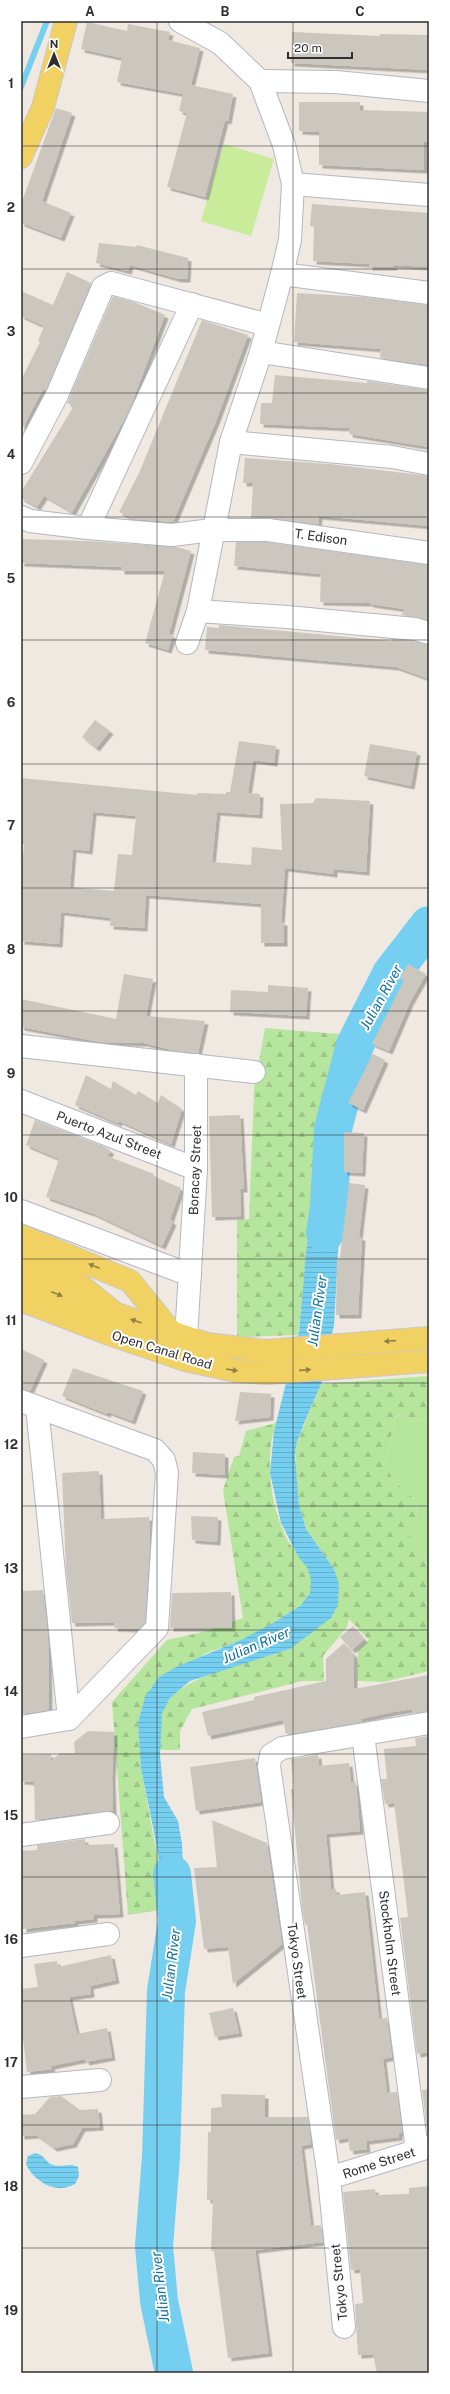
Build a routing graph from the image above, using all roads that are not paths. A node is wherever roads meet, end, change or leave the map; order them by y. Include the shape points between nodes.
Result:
1 (66, 21) edge
2 (180, 21) edge
3 (260, 81) junction
4 (429, 91) edge
5 (21, 157) edge
6 (293, 184) junction
7 (429, 195) edge
8 (282, 274) junction
9 (429, 293) edge
10 (192, 304) junction
11 (268, 325) junction
12 (261, 352) junction
13 (429, 378) edge
14 (231, 442) junction
15 (21, 464) edge
16 (429, 464) edge
17 (21, 517) edge
18 (88, 528) junction
19 (212, 530) junction
20 (429, 553) edge
21 (198, 611) junction
22 (429, 633) edge
23 (187, 643) dead end
24 (21, 1046) edge
25 (196, 1065) junction
26 (254, 1072) dead end
27 (21, 1101) edge
28 (196, 1169) junction
29 (21, 1211) edge
30 (21, 1236) edge
31 (21, 1258) edge
32 (190, 1275) junction
33 (21, 1279) edge
34 (21, 1300) edge
35 (180, 1336) junction
36 (118, 1337) junction
37 (429, 1338) edge
38 (429, 1361) edge
39 (29, 1404) edge
40 (69, 1719) junction
41 (429, 1723) edge
42 (21, 1727) edge
43 (363, 1735) junction
44 (108, 1823) dead end
45 (21, 1835) edge
46 (108, 1934) dead end
47 (21, 1946) edge
48 (100, 2080) dead end
49 (21, 2087) edge
50 (423, 2148) edge
51 (329, 2178) junction
52 (344, 2327) dead end

1 - 5 main road via 43,107
2 - 3 street via 220,43
3 - 4 street via 336,82
3 - 6 street via 284,145
6 - 7 street
6 - 8 street via 290,240
8 - 9 street
8 - 11 street
10 - 11 street
10 - 15 street via 111,283 103,287 57,395
10 - 18 street
11 - 12 street
12 - 13 street
12 - 14 street
14 - 16 street via 392,456
14 - 19 street
17 - 18 street, T. Edison via 30,521
18 - 19 street, T. Edison via 172,536
19 - 20 street, T. Edison via 268,530
19 - 21 street
21 - 22 street via 287,616 415,629
21 - 23 street
24 - 25 street
25 - 26 street
25 - 28 street, Boracay Street
27 - 28 street, Puerto Azul Street
28 - 32 street, Boracay Street
29 - 32 street
35 -> 30 main road, Open Canal Road via 130,1281
35 -> 31 main road via 116,1314 74,1280
32 - 35 street, Boracay Street
33 -> 36 main road via 67,1298
34 - 36 main road, Open Canal Road
37 -> 35 main road via 266,1351 207,1344
36 -> 38 main road, Open Canal Road via 202,1364 236,1371 267,1373
39 - 40 street
39 - 40 street via 155,1450 164,1460 166,1473 157,1628
40 - 42 street
41 - 43 street, Tokyo Street
43 - 50 street, Stockholm Street
43 - 51 street, Tokyo Street via 282,1748 272,1755 269,1766
44 - 45 street
46 - 47 street
48 - 49 street
50 - 51 street, Rome Street
51 - 52 street, Tokyo Street

